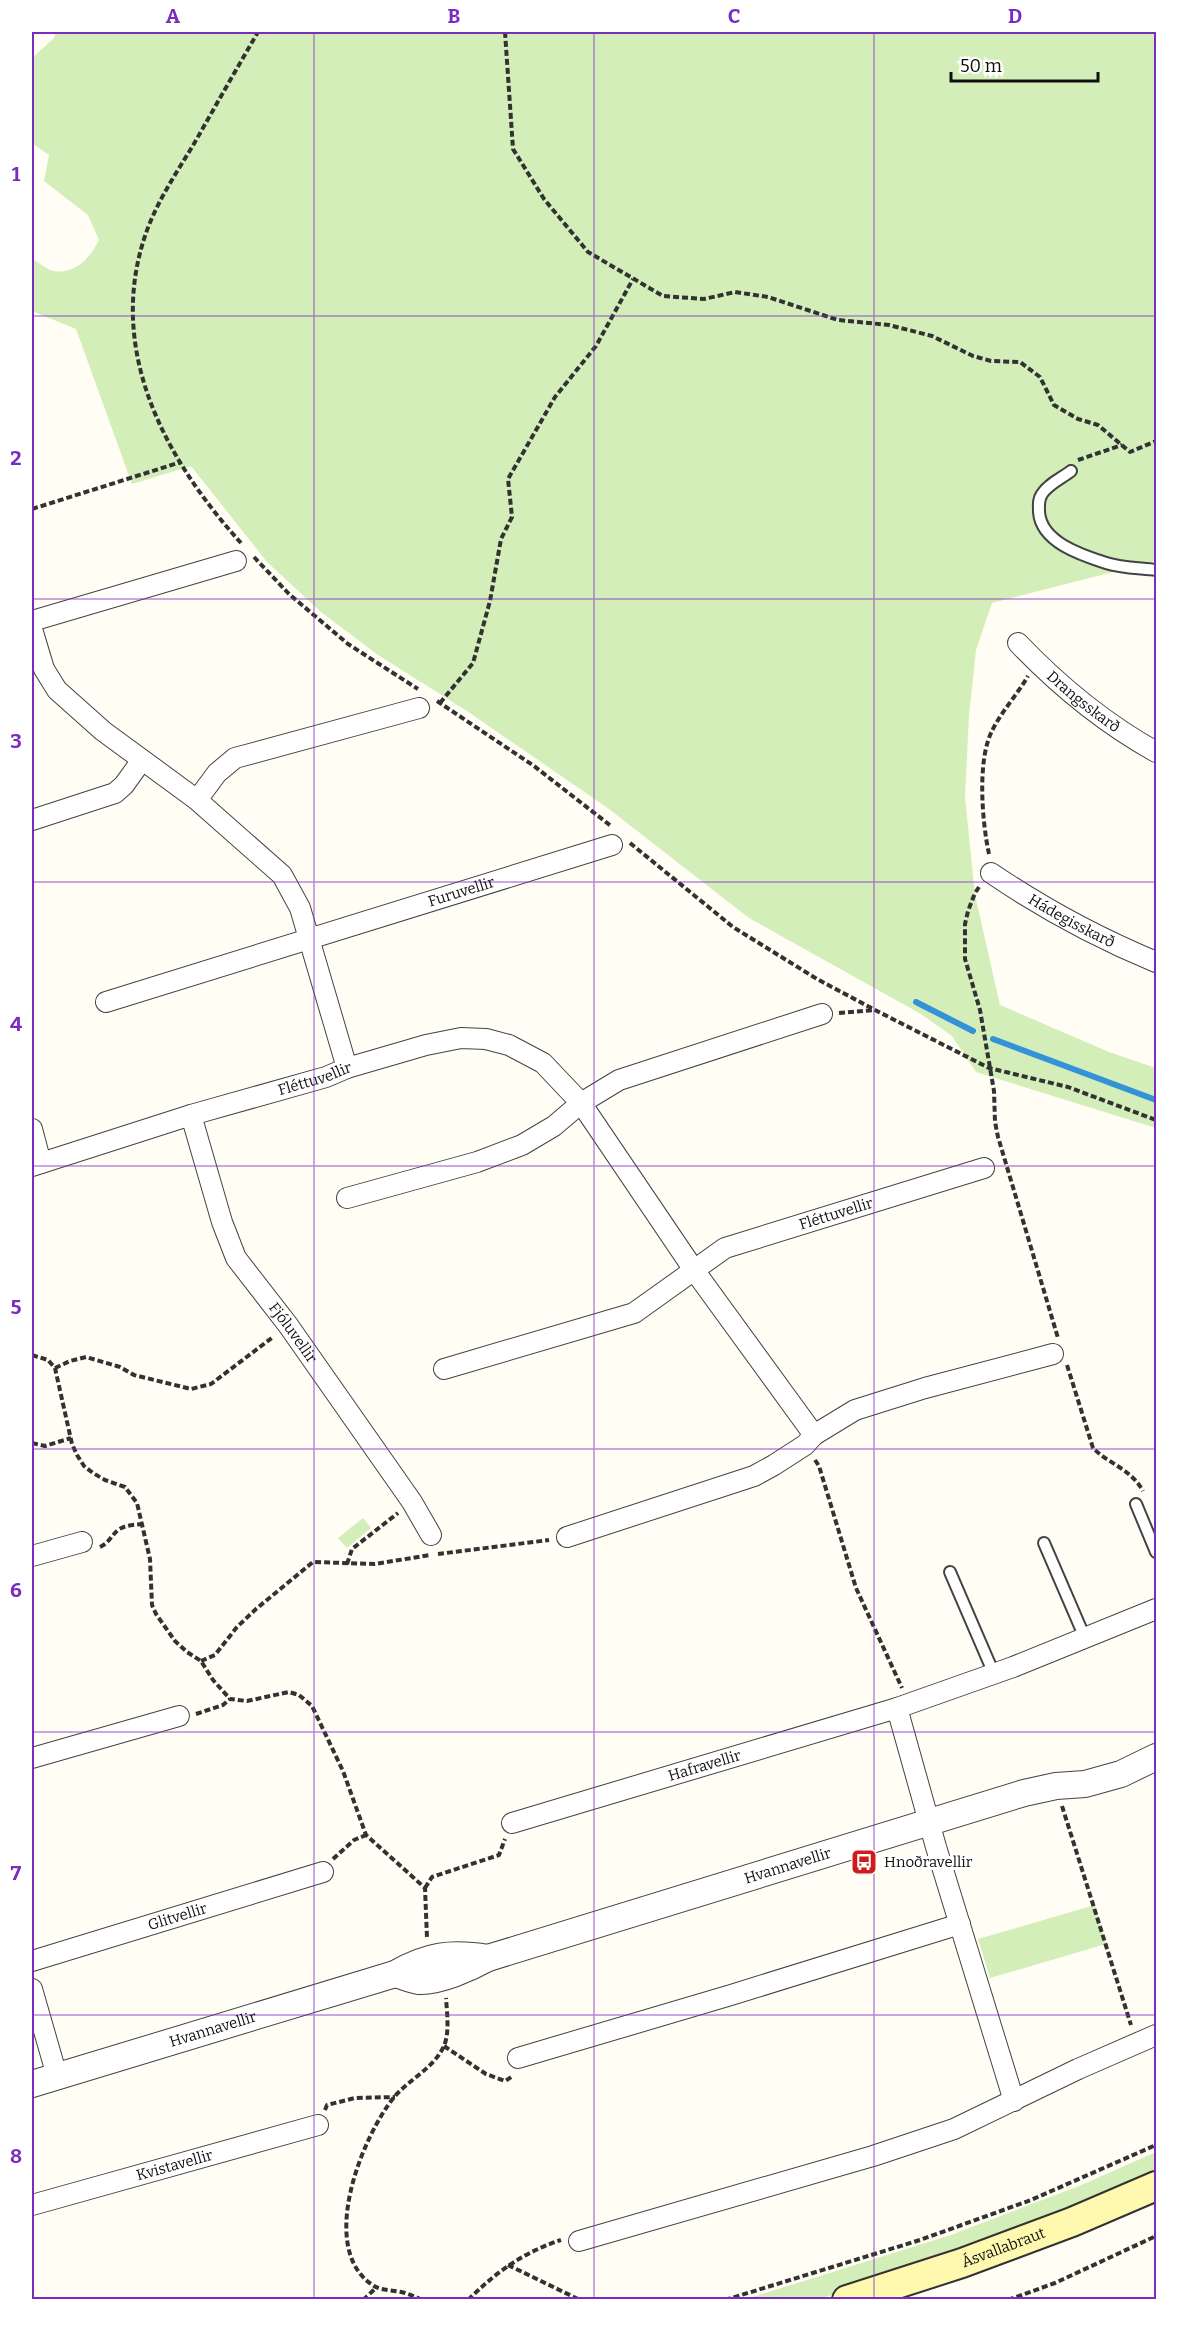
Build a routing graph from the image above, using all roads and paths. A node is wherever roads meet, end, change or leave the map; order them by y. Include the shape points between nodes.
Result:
1 (258, 32) edge
2 (506, 32) edge
3 (633, 279) junction
4 (1156, 441) edge
5 (1122, 445) junction
6 (181, 462) junction
7 (1071, 471) joint
8 (32, 509) edge
9 (236, 561) dead end
10 (1156, 570) edge
11 (32, 621) edge
12 (32, 629) edge
13 (1018, 643) dead end
14 (1036, 662) junction
15 (425, 700) junction
16 (440, 703) junction
17 (1156, 752) edge
18 (142, 760) junction
19 (197, 800) junction
20 (32, 820) edge
21 (618, 839) junction
22 (991, 873) junction
23 (311, 938) junction
24 (1156, 962) edge
25 (106, 1002) dead end
26 (875, 1010) junction
27 (822, 1014) joint
28 (347, 1068) junction
29 (989, 1068) junction
30 (581, 1103) junction
31 (191, 1115) junction
32 (1156, 1120) edge
33 (32, 1129) edge
34 (36, 1165) edge
35 (984, 1168) dead end
36 (347, 1198) dead end
37 (694, 1270) junction
38 (288, 1325) junction
39 (1060, 1353) junction
40 (32, 1355) edge
41 (56, 1368) junction
42 (444, 1369) dead end
43 (71, 1438) junction
44 (809, 1440) junction
45 (32, 1443) edge
46 (1146, 1497) dead end
47 (412, 1502) junction
48 (1136, 1504) dead end
49 (142, 1524) junction
50 (431, 1535) dead end
51 (567, 1537) joint
52 (82, 1542) joint
53 (1044, 1542) dead end
54 (1156, 1552) edge
55 (32, 1556) edge
56 (347, 1564) junction
57 (950, 1572) dead end
58 (1156, 1609) edge
59 (1085, 1638) junction
60 (201, 1661) junction
61 (994, 1674) junction
62 (230, 1699) junction
63 (903, 1706) junction
64 (179, 1716) joint
65 (1156, 1757) edge
66 (32, 1758) edge
67 (1056, 1786) junction
68 (512, 1823) joint
69 (929, 1823) junction
70 (366, 1835) junction
71 (322, 1872) joint
72 (424, 1888) junction
73 (960, 1924) junction
74 (427, 1940) dead end
75 (32, 1961) edge
76 (32, 1989) edge
77 (446, 1996) dead end
78 (1150, 2038) edge
79 (444, 2046) junction
80 (518, 2058) joint
81 (57, 2076) junction
82 (32, 2084) edge
83 (395, 2097) junction
84 (1014, 2101) junction
85 (318, 2126) joint
86 (1156, 2145) edge
87 (1156, 2186) edge
88 (32, 2205) edge
89 (1156, 2205) edge
90 (1156, 2235) edge
91 (579, 2241) joint
92 (508, 2265) junction
93 (376, 2288) junction
94 (363, 2300) edge
95 (422, 2300) edge
96 (468, 2300) edge
97 (580, 2300) edge
98 (725, 2300) edge
99 (847, 2300) edge
100 (907, 2300) edge
101 (1008, 2300) edge

1 - 6 path via 166,188 149,226 134,280 134,336 141,375 153,410
2 - 3 path via 513,149 544,199 588,252
3 - 5 path via 663,296 704,299 735,292 768,297 838,320 889,325 932,336 991,361 1020,362 1040,377 1054,405 1098,425
3 - 16 path via 596,346 555,397 508,479 512,517 501,539 473,663
4 - 5 path via 1130,452
5 - 7 path via 1078,460
6 - 8 path
6 - 15 path via 235,536 274,579 348,645
7 - 10 lane via 1041,495 1040,520 1047,534 1074,551 1107,563
9 - 11 street
12 - 18 street via 44,669 57,690
13 - 14 street, Drangsskarð
14 - 17 street, Drangsskarð via 1086,706
14 - 22 path via 992,731 985,750 982,795
15 - 16 path
15 - 19 street via 235,758 217,773
16 - 21 path via 552,779
18 - 19 street
18 - 20 street via 115,794
19 - 23 street via 282,875
21 - 23 street, Furuvellir
21 - 26 path via 733,927
22 - 24 street, Hádegisskarð via 1071,923
22 - 29 path via 975,893 968,911 965,939 965,959 980,1010
23 - 25 street, Furuvellir
23 - 28 street
26 - 27 path
26 - 29 path
27 - 30 street via 620,1080
28 - 30 street, Fléttuvellir via 426,1045 461,1038 486,1039 509,1045 543,1063
28 - 31 street, Fléttuvellir
29 - 32 path via 1068,1087
29 - 39 path via 994,1122
30 - 36 street via 554,1126 522,1145 454,1169
30 - 37 street, Fléttuvellir
31 - 34 street, Fléttuvellir
31 - 38 street, Fjóluvellir via 236,1258
33 - 34 street
35 - 37 street, Fléttuvellir via 725,1248
37 - 42 street, Fléttuvellir via 634,1313
37 - 44 street, Fléttuvellir
38 - 41 path via 203,1388 191,1389 134,1375 86,1357
38 - 47 street, Fjóluvellir
39 - 44 street via 855,1410
39 - 46 path via 1093,1448 1129,1473
40 - 41 path via 48,1360
41 - 43 path
43 - 45 path via 45,1446
43 - 49 path via 84,1466 105,1480 125,1486 132,1494
44 - 51 street via 754,1476
44 - 63 path via 856,1588
47 - 50 street, Fjóluvellir
47 - 56 path via 352,1549
48 - 54 lane
49 - 52 path via 119,1530 100,1547
49 - 60 path via 150,1559 152,1605 175,1641
51 - 56 path via 375,1564
52 - 55 street
53 - 59 lane
56 - 60 path via 313,1562 299,1571 243,1621 215,1655
57 - 61 lane
58 - 59 street, Hafravellir
59 - 61 street, Hafravellir
60 - 62 path
61 - 63 street, Hafravellir
62 - 64 path via 204,1713
62 - 70 path via 247,1701 289,1692 312,1706 343,1771
63 - 68 street, Hafravellir
63 - 69 street
64 - 66 street
65 - 67 street, Hvannavellir via 1121,1774 1085,1784
67 - 69 street, Hvannavellir
67 - 78 path via 1132,2030
68 - 72 path via 499,1855 432,1876
69 - 73 street
69 - 81 street, Hvannavellir via 488,1958 430,1980 395,1974
70 - 71 path via 339,1852
70 - 72 path
71 - 75 street, Glitvellir
72 - 74 path
73 - 80 street
73 - 84 street
76 - 81 street
77 - 79 path
78 - 84 street
79 - 80 path via 486,2074 505,2081 512,2078
79 - 83 path via 425,2071
81 - 82 street, Hvannavellir
83 - 85 path via 355,2098 327,2105
83 - 93 path via 368,2143 355,2175 346,2221 349,2255 362,2276
84 - 91 street via 954,2129 873,2156
85 - 88 street, Kvistavellir
86 - 98 path via 1031,2200 920,2240
87 - 99 main road, Ásvallabraut via 962,2263
89 - 100 main road, Ásvallabraut via 1031,2256
90 - 101 path
91 - 92 path via 569,2237
92 - 96 path
92 - 97 path
93 - 94 path
93 - 95 path

